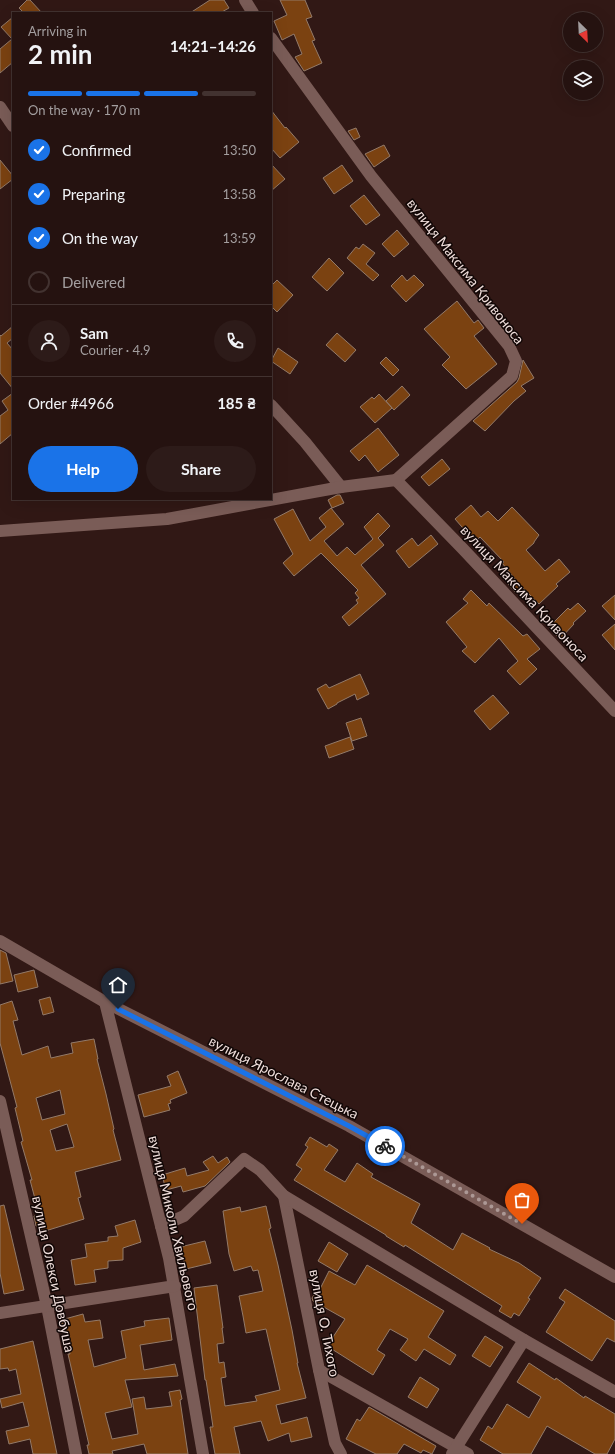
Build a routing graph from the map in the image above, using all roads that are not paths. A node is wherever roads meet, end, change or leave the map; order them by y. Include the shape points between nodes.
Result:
1 (245, 0) edge
2 (252, 12) edge
3 (272, 39) edge
4 (0, 107) edge
5 (12, 125) edge
6 (272, 406) edge
7 (396, 480) junction
8 (340, 487) junction
9 (270, 500) edge
10 (272, 500) edge
11 (0, 531) edge
12 (615, 711) edge
13 (0, 941) edge
14 (105, 1002) junction
15 (0, 1101) edge
16 (284, 1196) junction
17 (161, 1226) junction
18 (615, 1277) edge
19 (175, 1286) junction
20 (47, 1306) junction
21 (0, 1313) edge
22 (524, 1340) junction
23 (319, 1370) junction
24 (615, 1392) edge
25 (454, 1450) edge
26 (76, 1454) edge
27 (203, 1454) edge
28 (341, 1454) edge
29 (468, 1454) edge

1 - 2 street
3 - 7 street, вулиця Максима Кривоноса via 370,176 509,346 516,361 512,376
4 - 5 street
6 - 8 street via 305,442
7 - 8 street
7 - 12 street, вулиця Максима Кривоноса
8 - 10 street
9 - 11 street via 167,519
13 - 14 street, вулиця Ярослава Стецька
14 - 17 street, вулиця Миколи Хвильового
14 - 18 street, вулиця Ярослава Стецька via 349,1126
15 - 20 street, вулиця Олекси Довбуша
16 - 17 street via 260,1170 244,1159 184,1216
16 - 22 street
16 - 23 street, вулиця О. Тихого
17 - 19 street, вулиця Миколи Хвильового
19 - 20 street
19 - 27 street, вулиця Миколи Хвильового
20 - 21 street
20 - 26 street, вулиця Олекси Довбуша
22 - 24 street
22 - 25 street
23 - 25 street
23 - 28 street, вулиця О. Тихого via 335,1443
25 - 29 street

